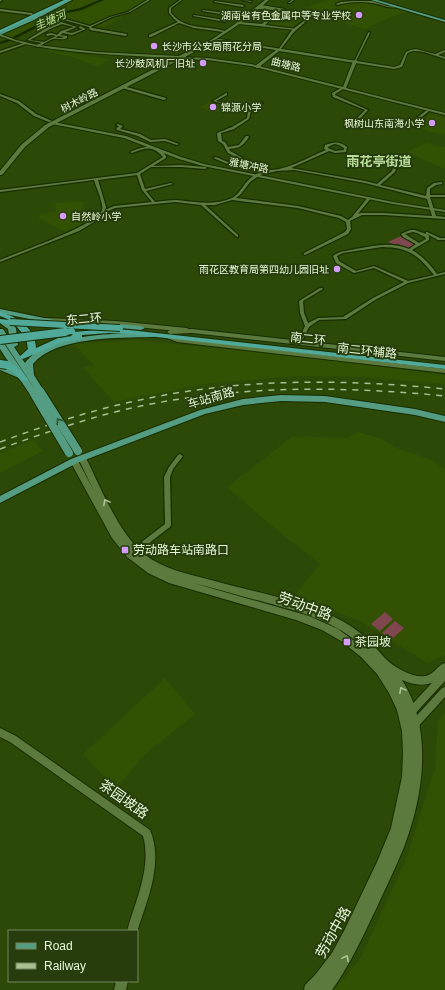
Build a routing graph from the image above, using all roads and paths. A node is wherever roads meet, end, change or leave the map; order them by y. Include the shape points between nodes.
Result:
1 (60, 0) edge
2 (67, 0) edge
3 (148, 0) edge
4 (181, 0) edge
5 (221, 0) edge
6 (243, 0) edge
7 (263, 0) edge
8 (267, 0) edge
9 (293, 0) edge
10 (373, 0) edge
11 (376, 0) edge
12 (234, 1) edge
13 (251, 1) dead end
14 (215, 2) dead end
15 (247, 3) dead end
16 (289, 3) dead end
17 (230, 4) junction
18 (337, 4) dead end
19 (243, 6) dead end
20 (259, 7) junction
21 (396, 7) junction
22 (0, 10) edge
23 (203, 11) dead end
24 (218, 13) junction
25 (32, 14) junction
26 (198, 14) dead end
27 (232, 15) dead end
28 (194, 16) dead end
29 (214, 16) junction
30 (310, 17) dead end
31 (58, 18) dead end
32 (228, 18) dead end
33 (191, 19) dead end
34 (212, 19) junction
35 (225, 20) dead end
36 (208, 21) junction
37 (241, 21) junction
38 (445, 21) edge
39 (179, 22) junction
40 (62, 23) junction
41 (221, 23) dead end
42 (205, 24) dead end
43 (263, 24) junction
44 (58, 25) junction
45 (52, 26) junction
46 (90, 26) junction
47 (76, 27) junction
48 (202, 27) junction
49 (71, 28) junction
50 (295, 29) junction
51 (43, 30) junction
52 (66, 30) junction
53 (37, 31) dead end
54 (81, 31) junction
55 (224, 31) junction
56 (62, 32) junction
57 (76, 33) junction
58 (369, 33) dead end
59 (1, 34) edge
60 (35, 34) junction
61 (39, 34) junction
62 (126, 36) dead end
63 (150, 36) dead end
64 (218, 37) junction
65 (32, 38) junction
66 (53, 38) junction
67 (13, 41) junction
68 (212, 41) junction
69 (45, 43) junction
70 (25, 44) junction
71 (37, 46) junction
72 (278, 49) junction
73 (445, 51) edge
74 (0, 52) edge
75 (435, 55) junction
76 (445, 58) edge
77 (174, 59) junction
78 (354, 61) junction
79 (257, 67) junction
80 (123, 87) junction
81 (342, 88) junction
82 (226, 94) dead end
83 (0, 95) edge
84 (165, 99) dead end
85 (262, 103) dead end
86 (250, 111) junction
87 (428, 111) junction
88 (445, 115) edge
89 (415, 121) dead end
90 (53, 122) junction
91 (356, 122) dead end
92 (118, 125) dead end
93 (247, 137) dead end
94 (177, 144) dead end
95 (228, 148) junction
96 (157, 150) junction
97 (328, 150) junction
98 (132, 152) dead end
99 (215, 158) dead end
100 (406, 161) dead end
101 (241, 162) junction
102 (152, 167) junction
103 (205, 168) dead end
104 (286, 169) junction
105 (1, 170) edge
106 (270, 172) junction
107 (138, 174) junction
108 (259, 175) junction
109 (96, 180) junction
110 (441, 183) dead end
111 (171, 184) dead end
112 (378, 185) junction
113 (144, 190) junction
114 (0, 191) edge
115 (445, 196) edge
116 (428, 197) junction
117 (369, 198) junction
118 (232, 200) junction
119 (154, 203) junction
120 (202, 204) junction
121 (431, 208) junction
122 (445, 210) edge
123 (103, 212) junction
124 (353, 218) junction
125 (434, 218) junction
126 (445, 218) edge
127 (348, 221) junction
128 (427, 233) dead end
129 (237, 236) dead end
130 (445, 239) edge
131 (419, 244) junction
132 (409, 250) junction
133 (304, 254) dead end
134 (0, 261) edge
135 (444, 273) edge
136 (436, 275) junction
137 (408, 282) junction
138 (321, 289) dead end
139 (1, 312) edge
140 (0, 321) edge
141 (307, 326) junction
142 (120, 328) junction
143 (0, 331) edge
144 (141, 331) junction
145 (192, 331) junction
146 (169, 334) junction
147 (158, 335) junction
148 (0, 342) edge
149 (299, 343) junction
150 (15, 354) junction
151 (0, 359) edge
152 (26, 359) junction
153 (445, 359) edge
154 (445, 363) edge
155 (4, 364) edge
156 (445, 367) edge
157 (445, 371) edge
158 (27, 377) junction
159 (427, 416) junction
160 (445, 419) edge
161 (445, 424) edge
162 (180, 456) dead end
163 (78, 458) junction
164 (0, 500) edge
165 (0, 504) edge
166 (132, 553) junction
167 (382, 661) junction
168 (445, 667) edge
169 (445, 676) edge
170 (445, 691) edge
171 (408, 715) junction
172 (415, 724) junction
173 (0, 732) edge
174 (408, 732) junction
175 (132, 930) edge
176 (310, 990) edge
177 (324, 990) edge

1 - 25 main road
2 - 59 main road
3 - 46 street via 129,12
4 - 39 street via 170,8 173,18
5 - 12 street
6 - 13 street
7 - 55 main road
8 - 20 main road
9 - 16 street
10 - 21 main road
11 - 38 main road
12 - 15 street
12 - 17 street
14 - 17 street
17 - 19 street
18 - 21 street via 372,2 390,8
20 - 37 main road
20 - 43 street via 280,9
21 - 38 main road
22 - 25 street
23 - 24 street
24 - 27 street
24 - 29 street
25 - 59 main road
26 - 29 street
28 - 34 street
29 - 32 street
29 - 34 street
30 - 50 street
31 - 46 street
33 - 36 street
34 - 35 street
34 - 36 street
36 - 41 street
37 - 43 street
37 - 64 main road
39 - 48 street
39 - 63 street
40 - 44 street
40 - 45 street
40 - 47 street
42 - 48 street
43 - 50 street
44 - 45 street
44 - 49 street
45 - 51 street
45 - 52 street
45 - 56 street
46 - 62 street
47 - 49 street
47 - 54 street via 85,29
48 - 55 street
49 - 52 street
49 - 54 street
50 - 72 street
51 - 53 street
51 - 61 street
52 - 56 street
52 - 57 street
54 - 57 street
55 - 77 main road
56 - 57 street
56 - 66 street
58 - 78 street
59 - 67 main road, 曲塘路
60 - 61 street
60 - 65 street
60 - 66 street
61 - 66 street
64 - 68 main road
64 - 72 street via 220,40
65 - 66 street
65 - 69 street via 28,40
66 - 69 street
67 - 70 main road, 曲塘路
67 - 71 main road, 曲塘路
68 - 72 street
68 - 77 main road
69 - 71 street
70 - 74 street
70 - 77 main road, 曲塘路 via 116,56
71 - 77 main road, 曲塘路
72 - 78 street
72 - 79 street
73 - 75 street
75 - 76 street
75 - 78 street via 409,51 401,66 396,68
77 - 79 main road, 曲塘路 via 227,61
77 - 80 main road, 树木岭路
77 - 90 main road, 树木岭路
78 - 81 main road
79 - 81 main road, 曲塘路
80 - 84 street
80 - 90 main road, 树木岭路
81 - 87 main road, 曲塘路
81 - 88 main road, 曲塘路
81 - 91 street via 333,94 334,96 367,110
82 - 86 street via 214,101
83 - 90 street
85 - 86 street
86 - 95 street via 248,118 219,134 218,139
87 - 88 main road, 曲塘路
87 - 89 street
90 - 96 street, 雅塘冲路 via 118,136
90 - 105 main road, 树木岭路 via 40,131
90 - 108 street, 雅塘冲路 via 120,134 192,160
92 - 94 street via 121,126 118,129 139,135 151,142 169,140
93 - 95 street via 244,144
95 - 101 street via 229,152 242,159
96 - 98 street via 144,147
96 - 102 street via 165,157
96 - 108 street, 雅塘冲路 via 190,162
97 - 97 street via 340,152 346,148 334,143 326,146
97 - 104 street
99 - 101 street via 230,164
100 - 112 street
101 - 106 street
102 - 103 street
102 - 107 street
104 - 106 street
104 - 112 street
106 - 108 street
107 - 109 street
107 - 113 street
108 - 117 street, 雅塘冲路
108 - 118 street via 250,180 238,197
108 - 121 street, 雅塘冲路
109 - 114 street
109 - 123 street via 104,207
110 - 116 street via 431,186
111 - 113 street
112 - 116 street
113 - 119 street
115 - 116 street
116 - 121 street
117 - 121 street, 雅塘冲路
117 - 124 street
118 - 120 street
118 - 127 street via 298,207
119 - 120 street via 175,200
119 - 123 street via 114,207
120 - 129 street
121 - 122 street, 雅塘冲路
121 - 125 street
123 - 134 street via 78,230
124 - 125 street via 361,214 384,214
124 - 127 street
125 - 126 street
127 - 133 street via 347,233
128 - 130 street via 439,240
131 - 131 street via 428,239 428,236 417,230 403,234
131 - 132 street
132 - 136 street via 426,260
132 - 137 street via 381,245 335,256 337,262 355,272 374,266
135 - 136 street
136 - 137 street
137 - 141 street via 344,318 318,319
138 - 141 street via 301,301
139 - 144 main road, bridge via 56,322 112,325
139 - 145 street via 54,321 116,323
139 - 152 highway via 17,322 32,343 32,350
140 - 142 highway, bridge
140 - 150 main road via 12,328
141 - 149 street
142 - 144 highway, 东二环
142 - 148 highway, 东二环, bridge via 42,334
143 - 150 main road
144 - 146 highway, 东二环
144 - 147 highway, 东二环
144 - 148 highway, 东二环, bridge via 94,332
144 - 152 highway via 68,338 57,341
145 - 146 main road, 南二环辅路
145 - 149 main road, 南二环辅路
146 - 147 highway, 东二环
146 - 154 highway, 南二环
146 - 156 highway, 南二环
146 - 157 main road, 南二环辅路 via 177,340 199,343
147 - 152 main road via 70,341
148 - 158 main road
149 - 153 main road, 南二环辅路
150 - 158 main road
151 - 155 highway
152 - 158 main road
155 - 158 main road via 12,371
158 - 163 main road, bridge
159 - 160 main road, 车站南路
159 - 161 main road, 车站南路
159 - 163 main road, 车站南路 via 326,404 255,405 205,416 111,450
162 - 166 street via 167,477 168,525
163 - 164 main road, 车站南路
163 - 165 main road, 车站南路
163 - 166 main road, 劳动中路 via 115,536
166 - 167 main road, 劳动中路 via 174,574 322,616 353,633
166 - 171 main road, 劳动中路 via 151,570 172,580 299,616 331,630 374,664
167 - 168 main road via 402,675 418,681 431,679
171 -> 167 main road, 劳动中路 via 403,691
169 - 171 street
170 - 172 street
171 - 172 main road, 劳动中路
171 - 174 main road, 劳动中路
172 - 174 street
177 -> 172 main road, 劳动中路 via 340,969 354,942 402,837 415,777
173 - 175 street, 茶园坡路 via 147,833 151,841 151,862
174 - 176 main road, 劳动中路 via 409,768 395,836 346,940 325,973

